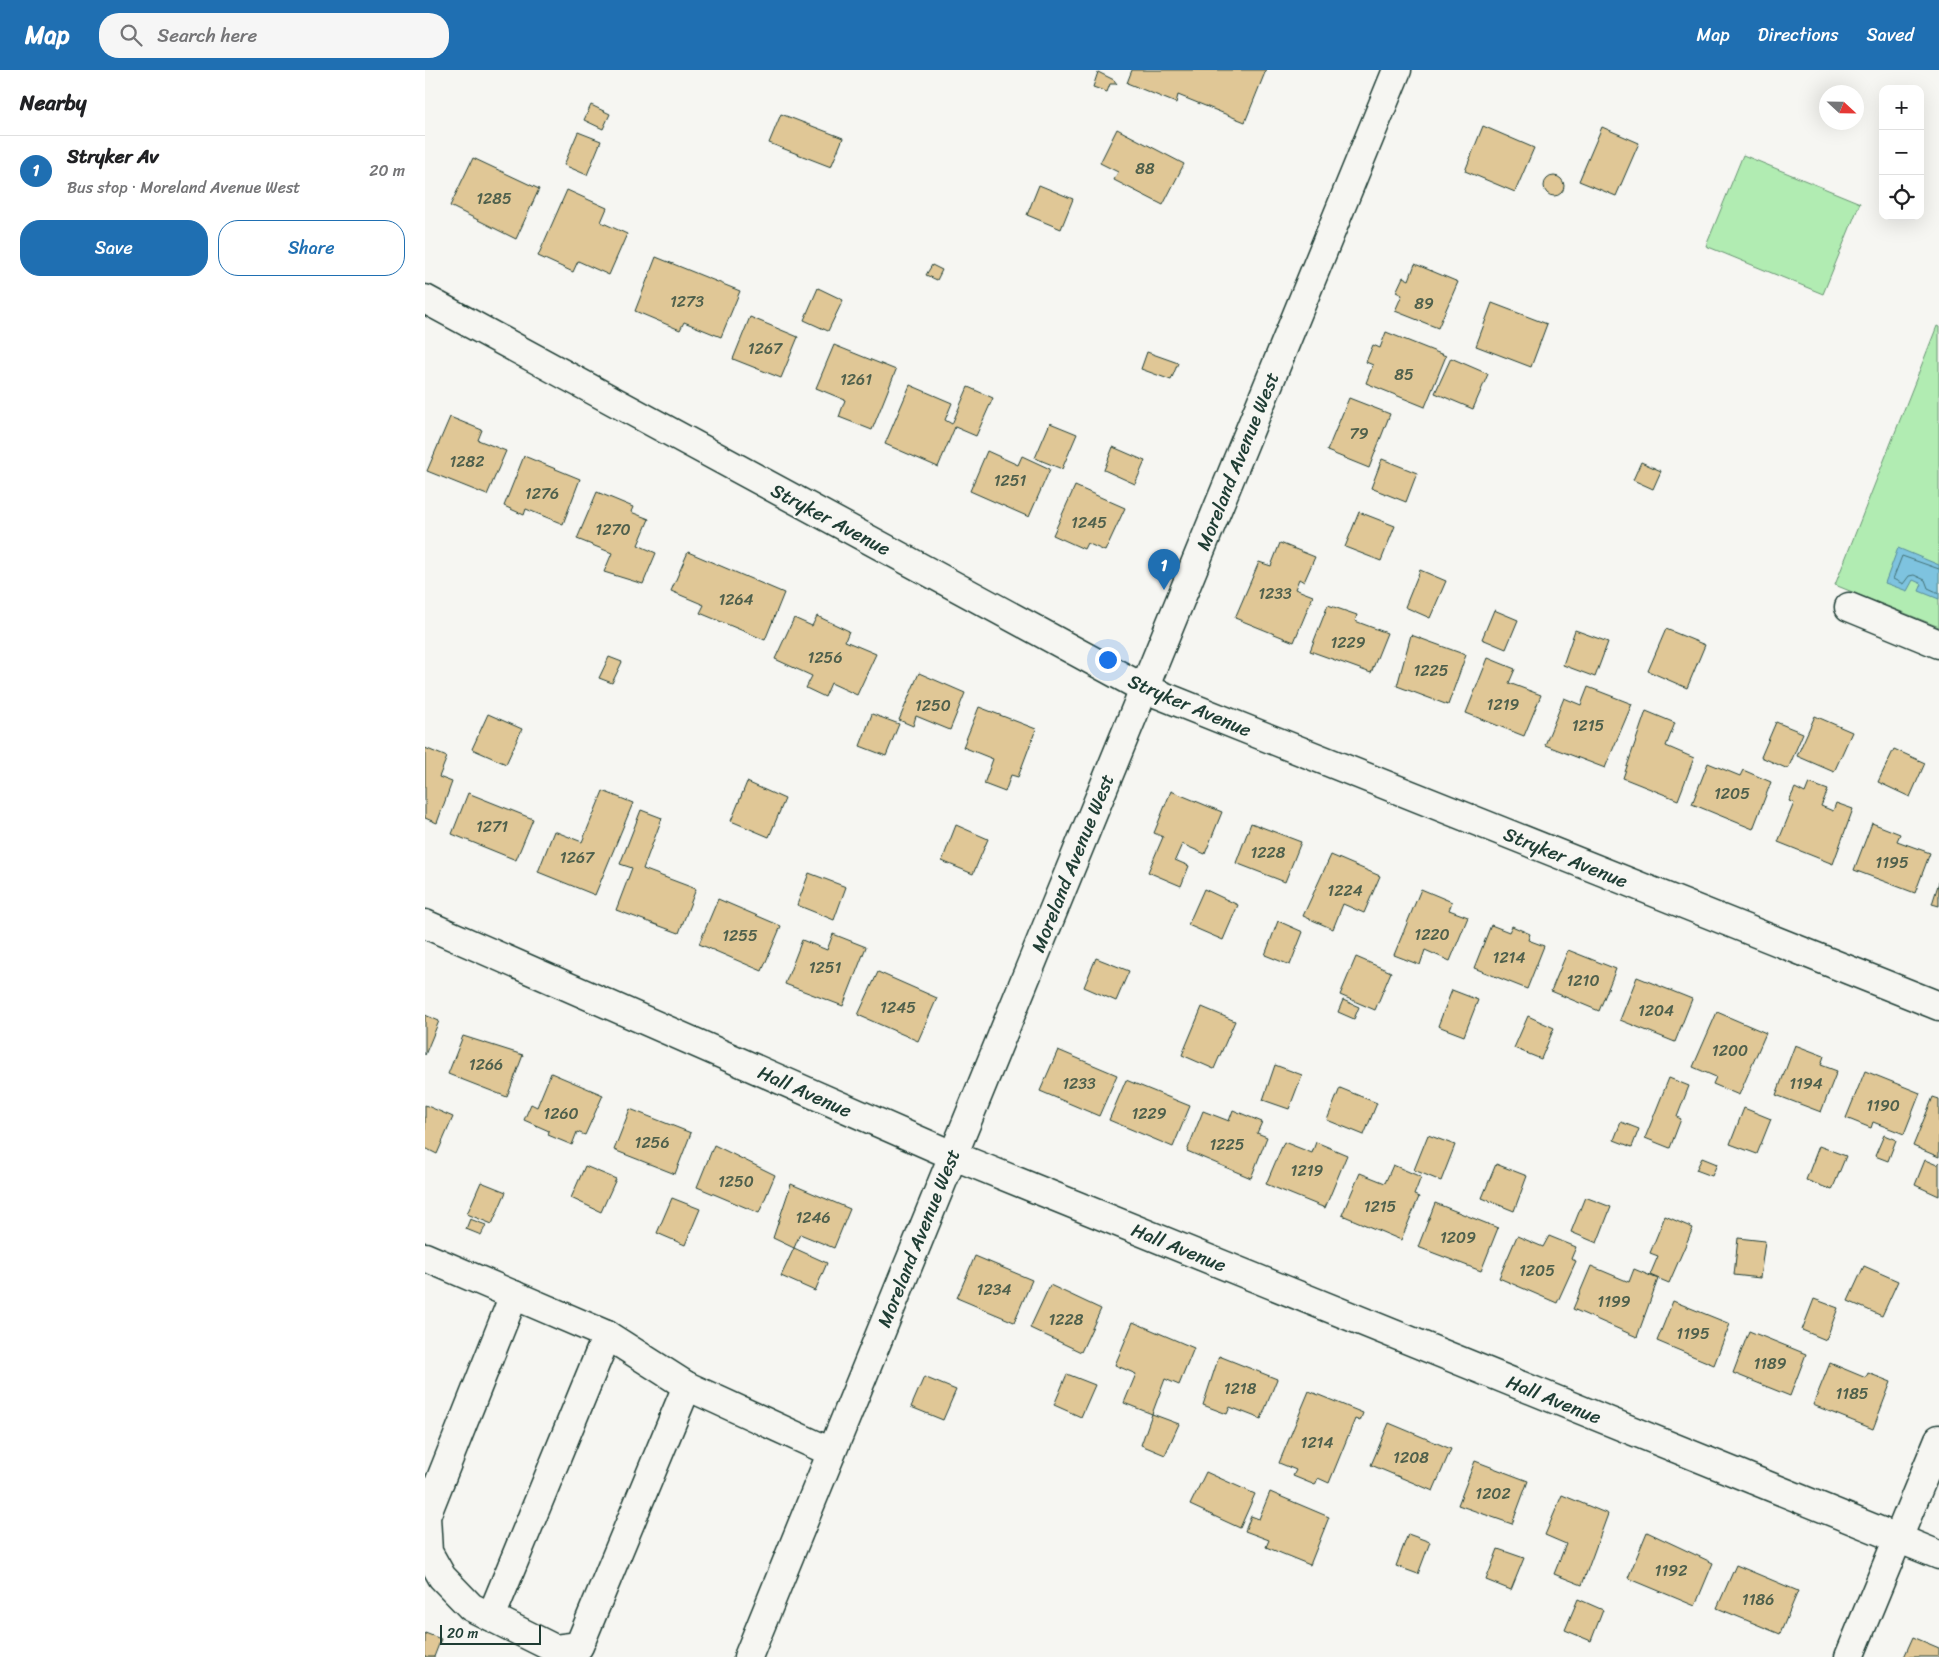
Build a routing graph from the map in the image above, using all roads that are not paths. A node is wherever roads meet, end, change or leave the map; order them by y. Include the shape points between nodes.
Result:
1 (1397, 70) edge
2 (425, 299) edge
3 (1849, 608) dead end
4 (1939, 644) edge
5 (1143, 688) junction
6 (425, 924) edge
7 (1939, 1006) edge
8 (952, 1155) junction
9 (425, 1257) edge
10 (514, 1294) junction
11 (607, 1335) junction
12 (687, 1386) junction
13 (1939, 1439) edge
14 (831, 1452) junction
15 (1898, 1539) junction
16 (1939, 1555) edge
17 (491, 1617) junction
18 (748, 1657) edge
19 (1849, 1657) edge

1 - 5 street, Moreland Avenue West
2 - 5 street, Stryker Avenue
3 - 4 street
5 - 7 street, Stryker Avenue
5 - 8 street, Moreland Avenue West
6 - 8 street, Hall Avenue
8 - 14 street, Moreland Avenue West
8 - 15 street, Hall Avenue
9 - 10 street
10 - 11 street
10 - 17 street via 426,1516 428,1552 442,1577 471,1608
11 - 12 street
11 - 17 street
12 - 14 street
12 - 17 street via 579,1646 555,1649
13 - 15 street
14 - 18 street, Moreland Avenue West
15 - 16 street, Hall Avenue
15 - 19 street

